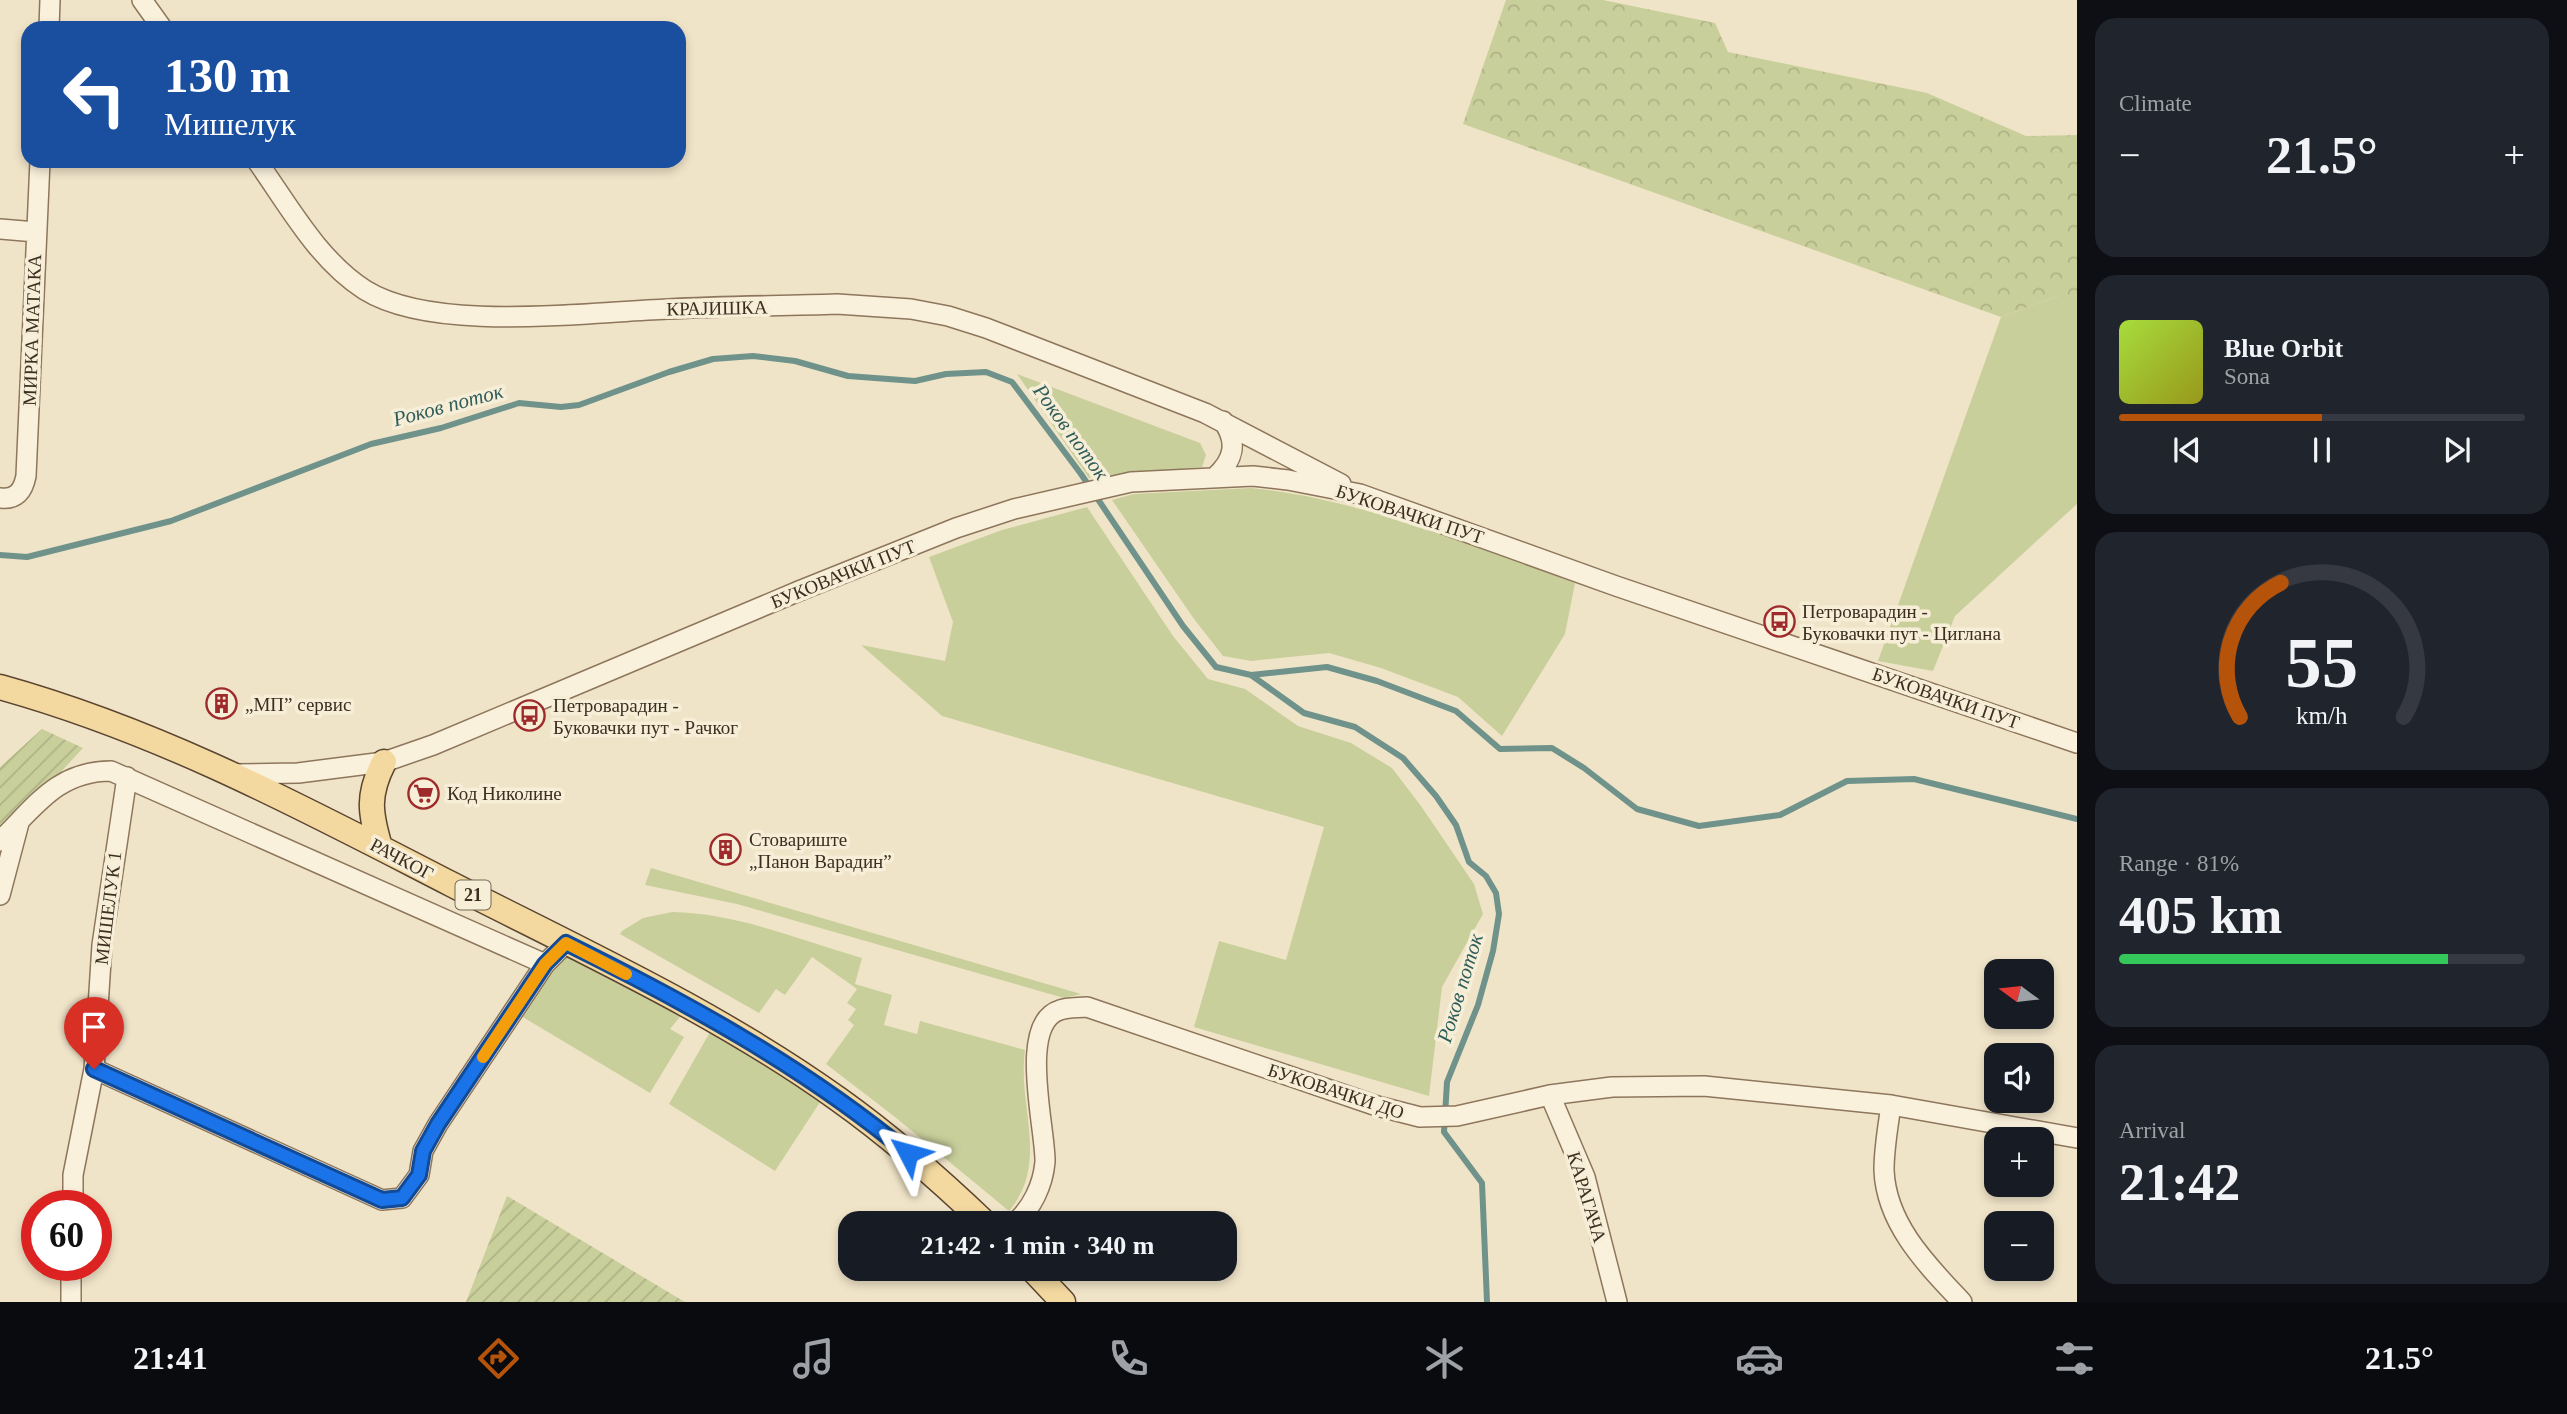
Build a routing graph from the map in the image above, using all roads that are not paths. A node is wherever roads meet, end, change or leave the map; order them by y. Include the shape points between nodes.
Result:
1 (50, 0) edge
2 (142, 0) edge
3 (48, 21) edge
4 (157, 21) edge
5 (40, 168) edge
6 (262, 168) edge
7 (0, 229) edge
8 (36, 232) junction
9 (1223, 421) junction
10 (1215, 477) junction
11 (1360, 494) junction
12 (8, 496) edge
13 (0, 687) edge
14 (2077, 743) edge
15 (384, 762) junction
16 (232, 774) junction
17 (127, 777) junction
18 (19, 822) junction
19 (0, 841) edge
20 (380, 847) junction
21 (0, 895) edge
22 (566, 943) junction
23 (545, 964) junction
24 (94, 1069) junction
25 (1550, 1095) junction
26 (1891, 1105) junction
27 (2077, 1138) edge
28 (73, 1190) edge
29 (972, 1211) edge
30 (1027, 1211) edge
31 (71, 1281) edge
32 (1043, 1281) edge
33 (71, 1302) edge
34 (1063, 1302) edge
35 (1617, 1302) edge
36 (1962, 1302) edge

1 - 3 street
2 - 4 street
5 - 8 street, МИРКА МАТАКА
6 - 9 street, КРАЈИШКА via 342,274 383,299 406,306 500,316 837,303 911,309 986,328
7 - 8 street
8 - 12 street, МИРКА МАТАКА via 26,476 23,488
9 - 10 street via 1233,445 1226,467
9 - 11 street, КРАЈИШКА
10 - 11 street, БУКОВАЧКИ ПУТ via 1289,480
10 - 15 street, БУКОВАЧКИ ПУТ via 1130,482 1014,509 956,528
11 - 14 street, БУКОВАЧКИ ПУТ
13 - 16 main road, РАЧКОГ / 21 via 109,721
15 - 16 street, БУКОВАЧКИ ПУТ via 298,773
15 - 20 main road via 370,806
16 - 20 main road, РАЧКОГ / 21
17 - 18 street via 111,771 75,775
17 - 23 street
17 - 24 street, МИШЕЛУК 1 via 102,945
18 - 19 street
18 - 21 street
20 - 22 main road, РАЧКОГ / 21
22 - 23 street
22 - 29 main road, РАЧКОГ / 21 via 776,1057 908,1153
23 - 24 street via 438,1124 423,1151 419,1175 402,1198 382,1200
24 - 28 street, МИШЕЛУК 1
25 - 26 street, БУКОВАЧКИ ДО via 1670,1085
25 - 30 street, БУКОВАЧКИ ДО via 1457,1116 1420,1117 1087,1007 1058,1010 1040,1033 1038,1093 1045,1163
25 - 35 street, КАРАГАЧА via 1585,1177
26 - 27 street, БУКОВАЧКИ ДО
26 - 36 street via 1884,1171 1893,1211 1907,1237
31 - 33 street
32 - 34 main road

